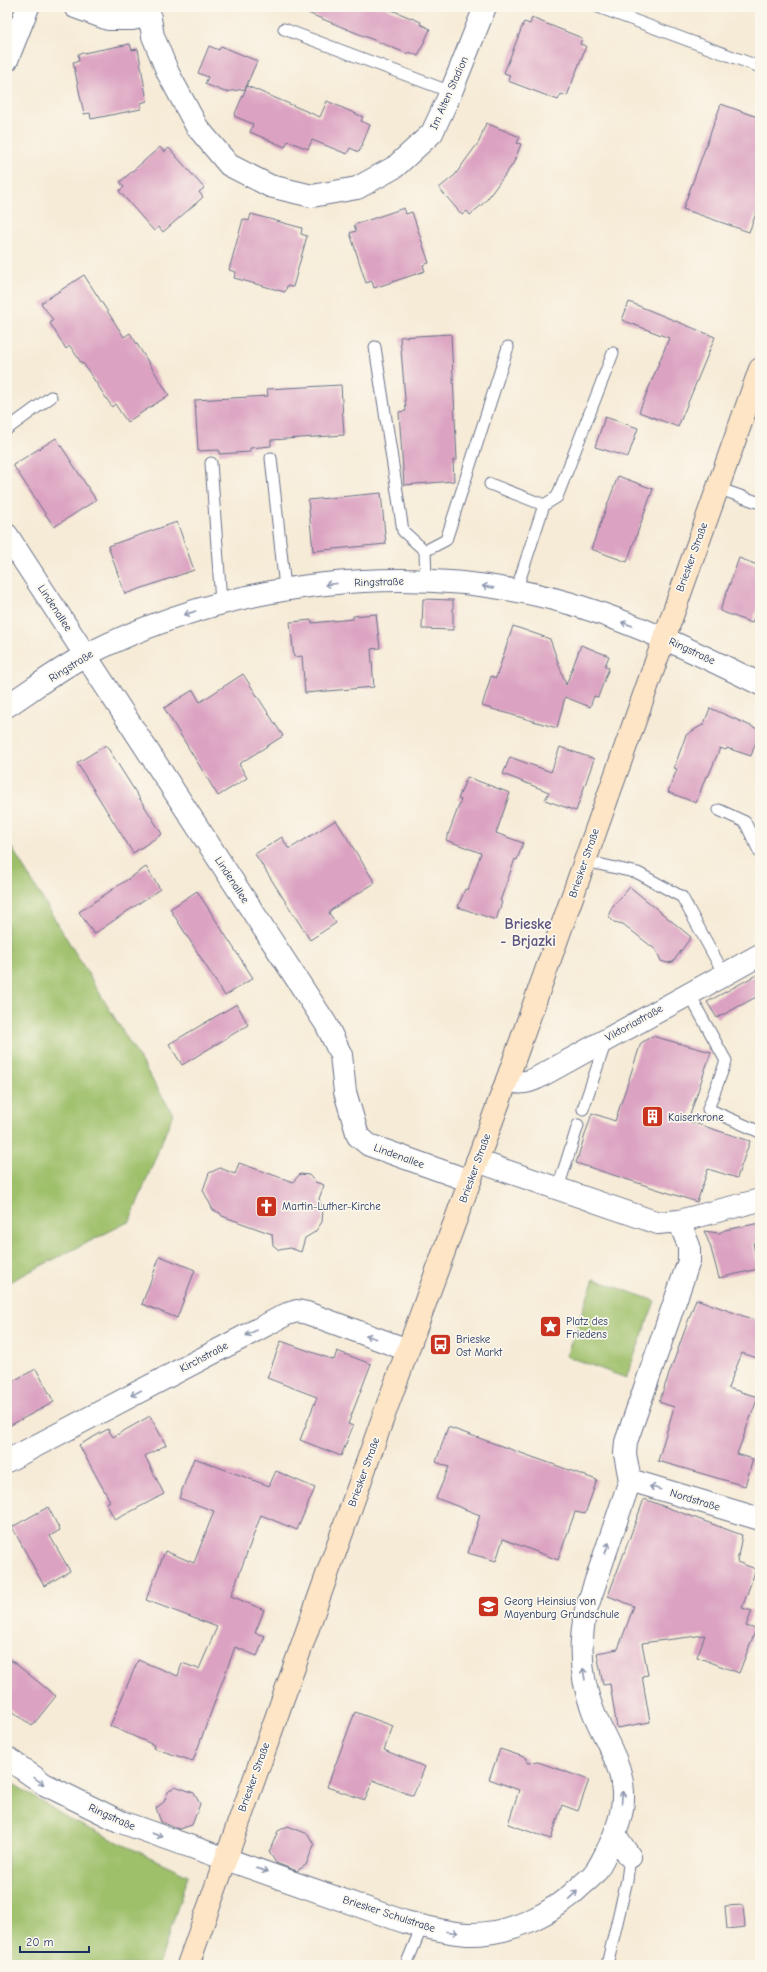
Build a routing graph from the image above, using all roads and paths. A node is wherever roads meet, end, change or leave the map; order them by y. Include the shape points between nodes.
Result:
1 (28, 7) edge
2 (75, 7) edge
3 (484, 7) edge
4 (598, 7) edge
5 (148, 11) edge
6 (284, 29) dead end
7 (7, 60) edge
8 (760, 67) edge
9 (451, 92) junction
10 (375, 347) dead end
11 (508, 347) dead end
12 (613, 353) dead end
13 (760, 369) edge
14 (51, 396) dead end
15 (7, 429) edge
16 (271, 458) dead end
17 (211, 463) dead end
18 (490, 484) dead end
19 (717, 488) junction
20 (760, 503) edge
21 (544, 505) junction
22 (7, 535) edge
23 (425, 551) junction
24 (426, 581) junction
25 (285, 588) junction
26 (516, 591) junction
27 (221, 602) junction
28 (664, 638) junction
29 (86, 655) junction
30 (760, 684) edge
31 (7, 706) edge
32 (719, 810) dead end
33 (760, 853) edge
34 (585, 861) junction
35 (760, 955) edge
36 (723, 975) junction
37 (689, 994) junction
38 (607, 1038) junction
39 (507, 1080) junction
40 (583, 1109) dead end
41 (578, 1125) dead end
42 (760, 1132) edge
43 (477, 1161) junction
44 (470, 1181) junction
45 (558, 1188) junction
46 (760, 1200) edge
47 (680, 1221) junction
48 (408, 1350) junction
49 (7, 1461) edge
50 (630, 1480) junction
51 (760, 1519) edge
52 (7, 1758) edge
53 (615, 1835) junction
54 (630, 1857) joint
55 (225, 1858) junction
56 (422, 1926) junction
57 (188, 1965) edge
58 (406, 1965) edge
59 (607, 1965) edge

1 - 7 street
2 - 5 street via 108,19 132,19
3 - 9 street, Im Alten Stadion
4 - 8 lane
5 - 9 street, Im Alten Stadion via 153,36 168,73 197,127 229,165 270,186 312,196 357,188 395,167 432,133
6 - 9 lane
10 - 23 lane via 403,532
11 - 23 lane via 446,540
12 - 21 lane via 557,497
13 - 19 main road, Briesker Straße
14 - 15 lane
16 - 25 lane
17 - 27 lane
18 - 21 lane
19 - 20 lane
19 - 28 main road, Briesker Straße
21 - 26 lane
22 - 29 street, Lindenallee
23 - 24 lane
24 -> 25 street, Ringstraße via 352,582
26 -> 24 street, Ringstraße
25 - 27 street, Ringstraße
28 -> 26 street, Ringstraße via 572,604
27 -> 29 street, Ringstraße via 130,634
28 - 30 street, Ringstraße
28 - 34 main road, Briesker Straße
29 - 31 street, Ringstraße
29 - 44 street, Lindenallee via 326,1024 341,1055 345,1092 358,1136 369,1145
32 - 33 lane via 745,822
34 - 36 lane via 638,873 682,897
34 - 39 main road, Briesker Straße
35 - 36 street, Viktoriastraße
36 - 37 street, Viktoriastraße
37 - 38 street, Viktoriastraße
37 - 42 lane via 726,1061 708,1109
38 - 39 street, Viktoriastraße via 527,1082 518,1084
38 - 40 lane
39 - 43 main road, Briesker Straße
41 - 45 lane
43 - 44 main road, Briesker Straße
43 - 45 street
44 - 48 main road, Briesker Straße
45 - 47 street via 658,1222
46 - 47 street
47 - 50 street via 689,1246 689,1260 626,1442 625,1454
48 -> 49 street, Kirchstraße via 297,1311
48 - 55 main road, Briesker Straße
51 -> 50 street, Nordstraße
53 -> 50 street, Briesker Schulstraße via 621,1818 623,1792 618,1767 590,1698 581,1652 581,1632
52 -> 55 street, Ringstraße via 44,1784 121,1822
53 - 54 street
56 -> 53 street, Briesker Schulstraße via 444,1932 468,1934 494,1931 544,1915 568,1899 596,1872
54 - 59 lane
55 -> 56 street, Briesker Schulstraße
55 - 57 main road, Briesker Straße
56 - 58 lane

